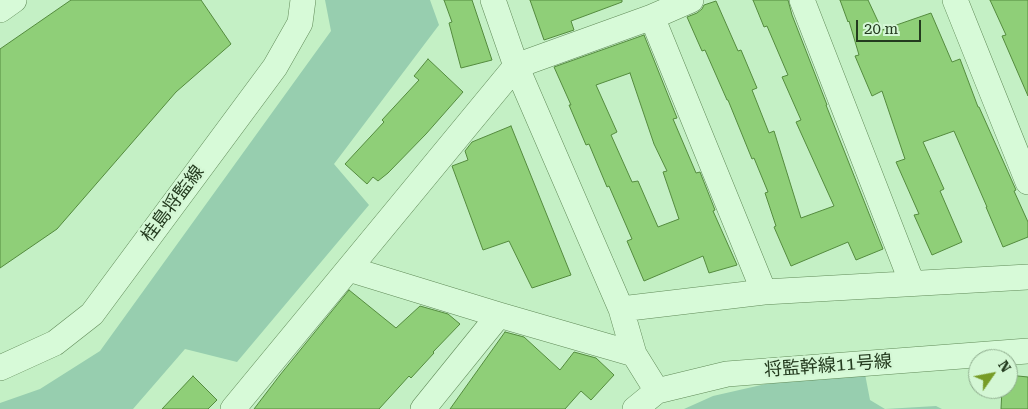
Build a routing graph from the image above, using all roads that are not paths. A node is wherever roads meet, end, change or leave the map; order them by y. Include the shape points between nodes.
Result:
1 (14, 0) edge
2 (303, 0) edge
3 (492, 0) edge
4 (691, 0) edge
5 (802, 0) edge
6 (955, 0) edge
7 (0, 10) edge
8 (652, 17) junction
9 (516, 66) junction
10 (1028, 182) edge
11 (349, 269) junction
12 (1028, 277) edge
13 (912, 283) junction
14 (764, 292) junction
15 (621, 309) junction
16 (498, 315) junction
17 (1028, 350) edge
18 (634, 354) junction
19 (0, 368) edge
20 (657, 391) junction
21 (233, 409) edge
22 (423, 409) edge
23 (635, 409) edge

1 - 7 street
2 - 19 street, 桂島将監線 via 300,23 274,67 92,314 55,344
3 - 9 street
4 - 8 street
5 - 13 street
6 - 10 street
8 - 9 street
8 - 14 street
9 - 11 street
9 - 15 street
11 - 16 street
11 - 21 street
12 - 13 street
13 - 14 street
14 - 15 street
15 - 18 street
16 - 18 street
16 - 22 street
17 - 20 street, 将監幹線11号線 via 727,374
18 - 20 street
20 - 23 street, 将監幹線11号線

